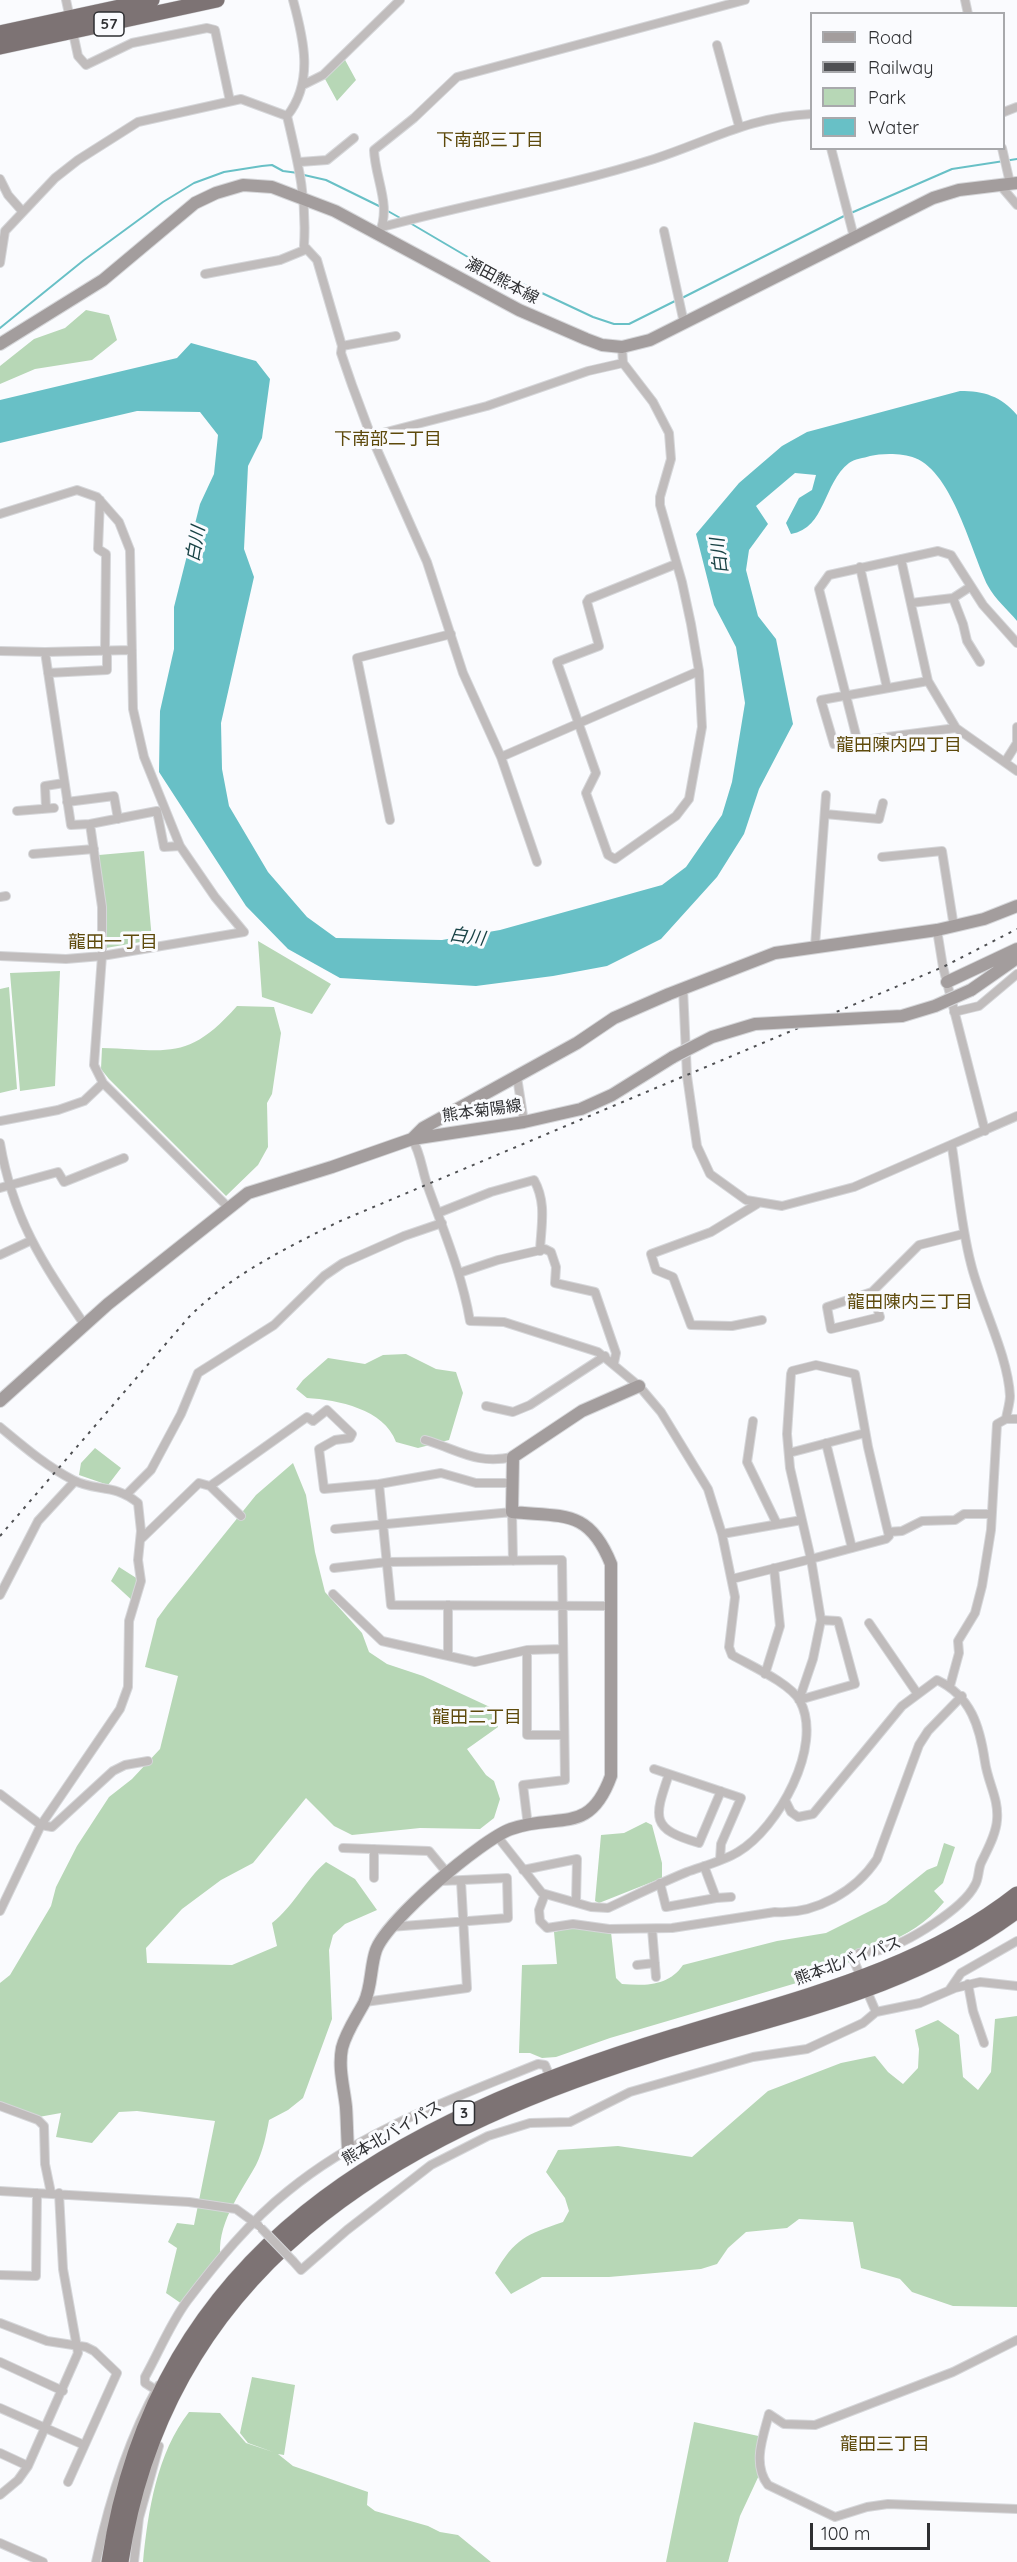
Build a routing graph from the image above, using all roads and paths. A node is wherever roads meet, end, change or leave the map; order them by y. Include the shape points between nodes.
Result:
1 (66, 0) edge
2 (152, 0) edge
3 (217, 0) edge
4 (293, 0) edge
5 (400, 0) edge
6 (745, 0) edge
7 (70, 26) junction
8 (0, 33) edge
9 (717, 45) dead end
10 (0, 47) edge
11 (304, 84) junction
12 (230, 101) junction
13 (810, 114) edge
14 (287, 116) junction
15 (739, 126) junction
16 (354, 138) dead end
17 (832, 150) edge
18 (1002, 150) edge
19 (300, 165) junction
20 (0, 179) edge
21 (1009, 183) edge
22 (303, 197) junction
23 (1017, 205) edge
24 (23, 212) junction
25 (381, 230) junction
26 (664, 231) dead end
27 (854, 237) junction
28 (307, 249) junction
29 (0, 263) edge
30 (205, 274) dead end
31 (684, 323) junction
32 (396, 336) dead end
33 (0, 344) edge
34 (342, 346) junction
35 (622, 347) junction
36 (623, 363) junction
37 (371, 436) junction
38 (100, 500) junction
39 (0, 514) edge
40 (901, 559) junction
41 (676, 564) junction
42 (860, 567) junction
43 (970, 587) junction
44 (953, 598) junction
45 (910, 603) junction
46 (451, 634) junction
47 (1017, 643) edge
48 (132, 650) junction
49 (0, 651) edge
50 (106, 651) junction
51 (45, 652) junction
52 (980, 662) dead end
53 (699, 671) junction
54 (48, 673) junction
55 (928, 681) junction
56 (887, 688) junction
57 (846, 696) junction
58 (580, 723) junction
59 (1017, 727) edge
60 (956, 728) junction
61 (857, 739) junction
62 (1017, 742) edge
63 (501, 757) junction
64 (1005, 762) junction
65 (1017, 771) edge
66 (64, 783) junction
67 (826, 795) dead end
68 (67, 802) junction
69 (883, 803) dead end
70 (17, 811) dead end
71 (825, 814) junction
72 (118, 819) junction
73 (390, 820) dead end
74 (90, 824) junction
75 (180, 846) junction
76 (94, 849) junction
77 (33, 854) dead end
78 (882, 857) dead end
79 (537, 862) dead end
80 (1017, 906) edge
81 (954, 927) junction
82 (937, 930) junction
83 (815, 946) junction
84 (1017, 949) edge
85 (0, 956) edge
86 (102, 956) junction
87 (1017, 958) edge
88 (1017, 974) edge
89 (947, 982) junction
90 (683, 988) junction
91 (954, 1012) junction
92 (517, 1077) junction
93 (103, 1083) junction
94 (1017, 1116) edge
95 (0, 1121) edge
96 (524, 1122) junction
97 (985, 1131) junction
98 (412, 1139) junction
99 (0, 1143) edge
100 (952, 1147) junction
101 (124, 1158) dead end
102 (4, 1186) edge
103 (757, 1204) junction
104 (229, 1208) junction
105 (438, 1213) junction
106 (442, 1223) junction
107 (963, 1234) junction
108 (30, 1241) junction
109 (540, 1251) junction
110 (0, 1255) edge
111 (459, 1273) junction
112 (872, 1292) junction
113 (762, 1320) dead end
114 (84, 1324) junction
115 (605, 1356) junction
116 (614, 1363) junction
117 (639, 1386) junction
118 (0, 1401) edge
119 (486, 1406) dead end
120 (1006, 1419) junction
121 (1017, 1419) edge
122 (753, 1421) dead end
123 (0, 1427) edge
124 (865, 1433) junction
125 (426, 1440) dead end
126 (826, 1443) junction
127 (789, 1453) junction
128 (513, 1457) junction
129 (75, 1481) junction
130 (513, 1483) junction
131 (379, 1484) junction
132 (210, 1486) junction
133 (127, 1494) junction
134 (512, 1512) junction
135 (992, 1514) junction
136 (241, 1516) dead end
137 (802, 1520) junction
138 (383, 1524) junction
139 (777, 1524) junction
140 (335, 1529) dead end
141 (888, 1532) junction
142 (722, 1534) junction
143 (141, 1539) junction
144 (852, 1548) junction
145 (811, 1559) junction
146 (513, 1561) junction
147 (387, 1562) junction
148 (334, 1568) dead end
149 (774, 1568) junction
150 (732, 1579) junction
151 (333, 1594) dead end
152 (0, 1595) edge
153 (447, 1605) junction
154 (562, 1605) junction
155 (611, 1606) junction
156 (821, 1620) junction
157 (869, 1623) dead end
158 (563, 1649) junction
159 (527, 1650) junction
160 (448, 1655) junction
161 (765, 1674) junction
162 (950, 1686) junction
163 (917, 1693) junction
164 (962, 1696) junction
165 (799, 1700) junction
166 (564, 1735) junction
167 (148, 1761) dead end
168 (654, 1769) dead end
169 (669, 1774) junction
170 (721, 1791) junction
171 (0, 1794) edge
172 (786, 1802) junction
173 (41, 1825) junction
174 (528, 1826) junction
175 (497, 1836) junction
176 (343, 1848) dead end
177 (374, 1849) junction
178 (720, 1860) junction
179 (704, 1866) junction
180 (523, 1870) junction
181 (444, 1877) junction
182 (374, 1878) dead end
183 (461, 1881) junction
184 (660, 1883) junction
185 (545, 1894) junction
186 (1017, 1894) edge
187 (731, 1897) dead end
188 (716, 1898) junction
189 (576, 1902) junction
190 (0, 1911) edge
191 (1017, 1911) edge
192 (463, 1921) junction
193 (390, 1927) junction
194 (652, 1929) junction
195 (1017, 1941) edge
196 (655, 1963) junction
197 (637, 1965) dead end
198 (656, 1977) dead end
199 (864, 1984) junction
200 (968, 1984) junction
201 (1017, 1986) edge
202 (950, 1989) junction
203 (365, 2002) junction
204 (876, 2012) junction
205 (984, 2043) dead end
206 (550, 2077) junction
207 (0, 2106) edge
208 (472, 2122) junction
209 (480, 2139) junction
210 (348, 2149) junction
211 (0, 2191) edge
212 (37, 2193) junction
213 (55, 2193) junction
214 (258, 2225) junction
215 (0, 2275) edge
216 (223, 2295) junction
217 (0, 2323) edge
218 (1017, 2340) edge
219 (77, 2345) junction
220 (201, 2346) junction
221 (0, 2362) edge
222 (156, 2390) junction
223 (63, 2391) junction
224 (0, 2408) edge
225 (45, 2428) junction
226 (84, 2445) junction
227 (0, 2453) edge
228 (28, 2466) junction
229 (68, 2482) dead end
230 (0, 2495) edge
231 (1017, 2509) edge
232 (0, 2543) edge
233 (43, 2562) edge
234 (96, 2562) edge
235 (109, 2562) edge
236 (121, 2562) edge
237 (134, 2562) edge

1 - 7 street
2 - 7 highway, 57
3 - 7 highway, 57
4 - 11 street via 301,29
5 - 11 street via 323,75
6 - 25 street via 457,77 374,150 384,191
7 - 8 highway, 57
7 - 10 highway, 57
7 - 12 street via 79,60 87,65 132,43 212,28 217,32
9 - 15 street
11 - 14 street via 298,102
12 - 14 street via 248,100
12 - 24 street via 133,125 55,178
13 - 15 street
14 - 19 street
15 - 25 street via 654,158
16 - 19 street via 327,160
17 - 27 street
18 - 21 street
19 - 22 street
20 - 24 street
21 - 23 street
21 - 27 main road, 瀬田熊本線 via 933,198
22 - 25 main road, 瀬田熊本線
22 - 28 street
22 - 33 main road, 瀬田熊本線 via 243,185 195,203 103,280
24 - 29 street via 6,231
25 - 35 main road, 瀬田熊本線 via 519,310 594,342
26 - 31 street
27 - 31 main road, 瀬田熊本線
28 - 30 street via 280,260
28 - 34 street via 317,260 327,286
31 - 35 main road, 瀬田熊本線 via 650,340
32 - 34 street
34 - 37 street via 341,353
35 - 36 street
36 - 37 street via 487,406
36 - 41 street via 653,402 669,433 671,459 660,505
37 - 46 street via 427,562
38 - 39 street via 77,490
38 - 48 street via 120,522 130,550
38 - 50 street via 98,549 106,554
40 - 42 street
40 - 43 street via 938,551 951,555
40 - 45 street
41 - 53 street
41 - 58 street via 587,602 599,646 557,662
42 - 56 street
42 - 57 street via 829,575 819,589
43 - 44 street
43 - 47 street
44 - 45 street
44 - 52 street via 967,641
45 - 55 street
46 - 63 street via 463,673
46 - 73 street via 357,658
48 - 50 street
48 - 75 street via 133,709 144,757
49 - 51 street
50 - 51 street
50 - 54 street via 107,670
51 - 54 street
53 - 58 street
53 - 58 street via 702,728 689,799 676,816 615,859 608,855 586,793 596,773
54 - 66 street
55 - 56 street
55 - 60 street
56 - 57 street
57 - 61 street
57 - 61 street via 821,700 834,744
58 - 63 street
59 - 62 street
60 - 61 street
60 - 64 street
62 - 64 street
63 - 79 street
64 - 65 street
66 - 68 street
66 - 70 street via 45,786 50,808
67 - 71 street
68 - 72 street via 114,796
68 - 74 street via 71,825
69 - 71 street via 879,819
71 - 83 street
72 - 74 street
72 - 75 street via 157,811 164,847
74 - 76 street
75 - 86 street via 244,932
76 - 77 street
76 - 86 street via 102,907
78 - 81 street via 942,851
80 - 81 main road
81 - 82 main road
82 - 83 main road
82 - 89 street
83 - 90 main road via 775,953
84 - 89 main road
85 - 86 street
86 - 93 street via 94,1065
87 - 96 main road, 熊本菊陽線, bridge via 971,990 902,1016 774,1022 728,1030 602,1100
88 - 91 street via 980,1006
89 - 91 street
90 - 92 main road via 614,1018
90 - 103 street via 687,1076 697,1146 710,1174
91 - 97 street
92 - 96 street
92 - 98 main road via 423,1128
93 - 95 street via 84,1101
93 - 104 street
94 - 97 street
96 - 98 main road, 熊本菊陽線
97 - 100 street
98 - 104 main road, 熊本菊陽線 via 262,1186
98 - 105 street
99 - 102 street
100 - 103 street via 831,1194 782,1206
100 - 107 street
101 - 102 street via 64,1182 58,1172
102 - 108 street
103 - 113 street via 711,1232 651,1254 656,1270 673,1277 691,1325 732,1326
104 - 114 main road, 熊本菊陽線
105 - 106 street
105 - 109 street via 534,1180 542,1201
106 - 111 street
106 - 133 street via 343,1263 324,1276 274,1325 198,1373 151,1470
107 - 112 street via 919,1245
107 - 120 street via 1010,1396
108 - 110 street
108 - 114 street
109 - 111 street
109 - 116 street via 550,1252 556,1267 555,1283 595,1292 616,1353
111 - 115 street via 470,1321 504,1322 532,1329
112 - 112 street via 827,1307 831,1329 880,1317
114 - 118 main road, 熊本菊陽線
115 - 116 street
115 - 119 street via 513,1412
116 - 117 street
117 - 128 main road via 582,1411
117 - 142 street via 661,1412 708,1489
120 - 121 street
120 - 135 street via 997,1424
122 - 139 street via 747,1462
123 - 129 street via 36,1457
124 - 126 street
124 - 127 street via 855,1374 816,1365 792,1371
124 - 141 street
125 - 128 street via 470,1458 493,1461
126 - 127 street
126 - 144 street
127 - 137 street
128 - 130 main road
129 - 133 street
129 - 152 street via 38,1521
130 - 131 street via 483,1484 441,1473
130 - 134 main road
131 - 132 street via 324,1490 319,1449 352,1434 327,1410 313,1421 307,1417
131 - 138 street
132 - 136 street
132 - 143 street via 199,1483
133 - 143 street via 138,1503
134 - 138 street
134 - 146 street
134 - 155 main road via 582,1521 599,1539 611,1564
135 - 141 street via 922,1521 902,1531
135 - 162 street via 982,1586 975,1613 958,1641 959,1653
137 - 139 street
137 - 145 street
138 - 140 street
138 - 147 street
139 - 142 street
141 - 144 street via 887,1539
142 - 150 street
143 - 173 street via 141,1581 129,1622 128,1687 120,1709
144 - 145 street
145 - 149 street
145 - 156 street
146 - 147 street
146 - 154 street via 562,1560
147 - 148 street
147 - 153 street via 391,1605
149 - 150 street
149 - 161 street via 780,1626
150 - 161 street via 735,1597 731,1651
151 - 160 street via 382,1641
153 - 154 street
153 - 160 street
154 - 155 street
154 - 158 street
155 - 174 main road via 611,1776 604,1798 580,1818
156 - 165 street
156 - 165 street via 838,1621 855,1684
157 - 163 street
158 - 159 street
158 - 166 street
159 - 160 street via 475,1662
159 - 166 street via 527,1735
161 - 165 street
162 - 163 street via 937,1680
162 - 164 street
163 - 172 street via 813,1814 798,1817
164 - 194 street via 919,1745 877,1859 856,1886 789,1914 775,1912
164 - 199 street via 972,1711 996,1801 997,1822 988,1849 975,1886 959,1903 898,1944 859,1953 854,1961
165 - 172 street via 805,1726 803,1760
166 - 174 street via 565,1780 524,1785
167 - 173 street via 113,1771 57,1825
168 - 169 street
169 - 170 street
169 - 170 street via 658,1806 668,1834 699,1844
170 - 178 street via 741,1798 721,1844
171 - 173 street
172 - 178 street via 740,1851
173 - 190 street
174 - 175 main road
175 - 180 street
175 - 181 main road
176 - 177 street
177 - 181 street via 429,1851
177 - 182 street
178 - 179 street
179 - 184 street
179 - 188 street
180 - 185 street
180 - 189 street via 577,1859
181 - 183 street
181 - 193 main road
183 - 192 street
183 - 192 street via 507,1878 508,1918
184 - 188 street via 666,1907
184 - 189 street via 608,1908
185 - 189 street
185 - 194 street via 539,1910 540,1921 547,1928 573,1924
186 - 199 highway, 熊本北バイパス / 3 via 959,1934
187 - 188 street
191 - 199 highway, 熊本北バイパス / 3 via 960,1949
192 - 193 street
192 - 203 street via 467,1988
193 - 203 main road via 377,1949
194 - 196 street
195 - 202 street via 962,1974
196 - 197 street
196 - 198 street
199 - 204 street
199 - 206 highway, 熊本北バイパス / 3
199 - 208 highway, 熊本北バイパス / 3 via 528,2098
200 - 201 street
200 - 202 street
200 - 205 street
202 - 204 street via 921,2003
203 - 210 main road via 342,2048 340,2068
204 - 209 street via 863,2023 807,2049 753,2057 630,2092 570,2122 530,2123
206 - 210 street via 545,2065 538,2064 405,2120
206 - 216 highway, 熊本北バイパス / 3 via 464,2113 355,2174 280,2233
207 - 213 street via 44,2126 45,2164
208 - 209 street
208 - 220 highway, 熊本北バイパス / 3 via 358,2187 295,2236 243,2289
209 - 214 street, bridge via 431,2165 301,2270
210 - 214 street via 286,2192
211 - 212 street
212 - 213 street
212 - 215 street via 36,2276
213 - 214 street via 236,2209
213 - 219 street
214 - 222 street via 186,2303 145,2377 145,2383
216 - 222 street via 189,2334
216 - 235 highway, 熊本北バイパス / 3 via 170,2375 150,2417 118,2512
217 - 219 street via 47,2341
218 - 231 street via 953,2372 815,2425 784,2424 769,2414 759,2454 762,2478 768,2485 828,2516 888,2504
219 - 223 street via 77,2361
219 - 226 street via 94,2351 117,2373
220 - 236 highway, 熊本北バイパス / 3 via 172,2397 145,2464
220 - 237 street via 160,2441 140,2518
221 - 223 street
222 - 234 street via 106,2512
223 - 225 street
224 - 225 street
225 - 226 street
225 - 228 street
226 - 229 street
227 - 228 street
228 - 230 street
232 - 233 street

